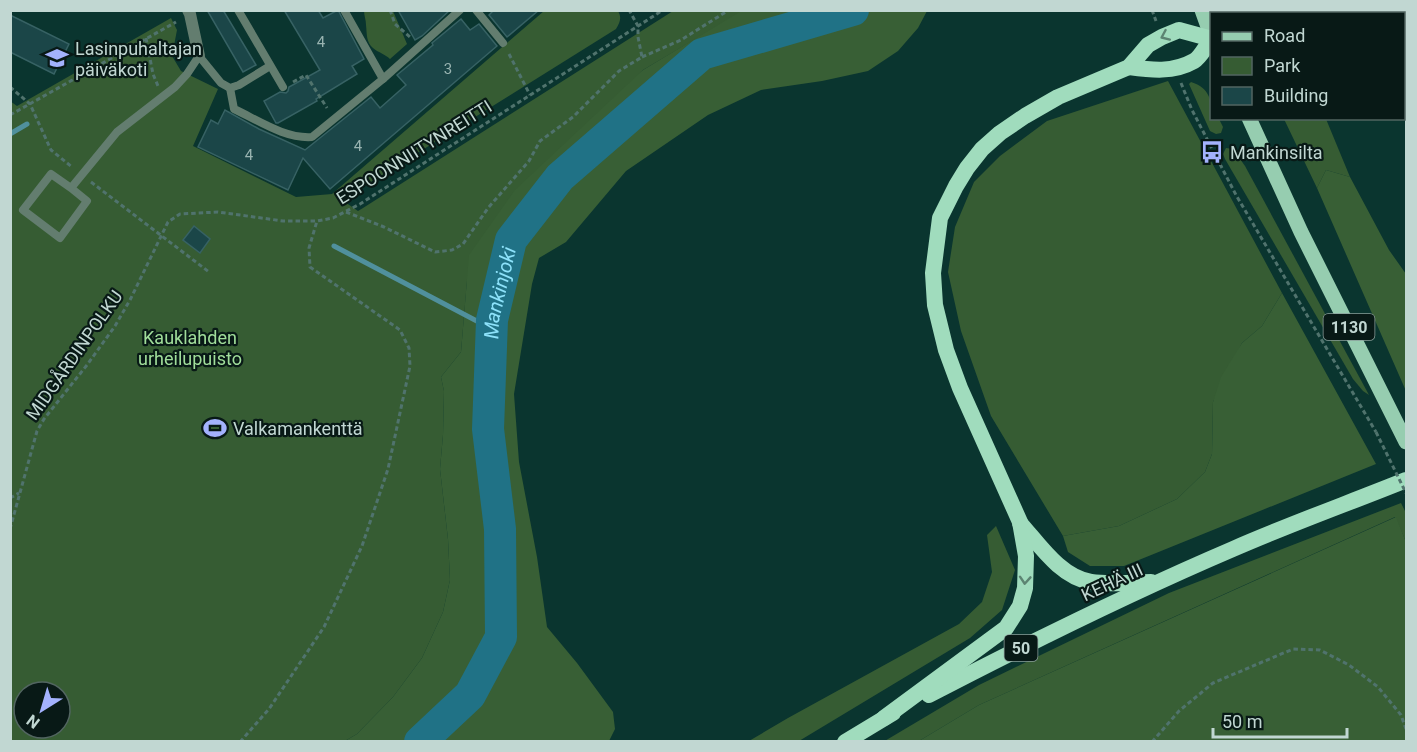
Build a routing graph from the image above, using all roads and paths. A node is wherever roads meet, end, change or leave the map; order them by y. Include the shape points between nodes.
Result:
1 (238, 10) edge
2 (344, 10) edge
3 (390, 10) edge
4 (476, 10) edge
5 (629, 10) edge
6 (663, 10) edge
7 (729, 10) edge
8 (1152, 10) edge
9 (1202, 10) edge
10 (459, 11) edge
11 (189, 12) edge
12 (1156, 21) dead end
13 (638, 26) junction
14 (1210, 33) edge
15 (146, 38) junction
16 (1210, 38) edge
17 (1210, 41) edge
18 (503, 43) joint
19 (421, 45) junction
20 (199, 56) junction
21 (642, 57) junction
22 (270, 66) junction
23 (1129, 68) junction
24 (383, 79) junction
25 (1182, 86) dead end
26 (10, 87) edge
27 (283, 87) joint
28 (231, 88) junction
29 (530, 95) junction
30 (162, 97) junction
31 (30, 104) junction
32 (10, 115) edge
33 (334, 120) junction
34 (1250, 120) edge
35 (81, 174) junction
36 (71, 188) junction
37 (346, 212) junction
38 (317, 221) junction
39 (162, 235) junction
40 (209, 272) dead end
41 (1407, 442) edge
42 (1407, 480) edge
43 (20, 492) junction
44 (1407, 492) edge
45 (10, 498) edge
46 (1020, 522) junction
47 (10, 530) edge
48 (1160, 581) junction
49 (884, 718) junction
50 (1407, 729) edge
51 (240, 741) edge
52 (844, 741) edge
53 (1152, 741) edge

1 - 22 lane
2 - 24 lane
3 - 19 path via 395,24
4 - 18 lane
5 - 13 path
6 - 13 path, ESPOONNIITYNREITTI
7 - 21 path via 681,40
8 - 12 path
9 - 14 main road
10 - 19 lane
11 - 15 path
11 - 20 street
13 - 21 path
13 - 29 path, ESPOONNIITYNREITTI
15 - 30 path
15 - 31 path
16 -> 23 highway via 1179,30 1148,45
17 - 23 highway via 1195,60 1175,68
18 - 29 path
19 - 24 lane
20 - 28 lane via 221,83
20 - 30 lane via 187,74
21 - 37 path via 619,71 573,117 540,141 529,161 488,207 463,244 452,250 435,252
22 - 27 lane
22 - 28 lane
23 - 46 highway via 1058,97 1000,133 967,168 940,218 933,273 935,305 946,350
24 - 33 lane
25 - 44 path, bridge via 1236,195 1376,432
26 - 31 path
27 - 33 path via 306,75
28 - 33 lane via 234,109 291,136 312,138
29 - 37 path, ESPOONNIITYNREITTI
30 - 35 lane via 117,132
31 - 32 path
31 - 35 path via 51,150
34 - 41 main road, 1130 via 1301,232
35 - 36 lane
35 - 39 path
36 - 36 lane via 51,174 23,210 60,238 87,201
37 - 38 path, ESPOONNIITYNREITTI
38 - 39 path, ESPOONNIITYNREITTI via 283,221 218,212 180,214 168,222
38 - 51 path via 309,248 310,267 400,330 409,348 410,366 388,469 362,546 324,627 269,709
39 - 40 path
39 - 43 path, MIDGÅRDINPOLKU via 115,326 37,431
42 - 48 highway, KEHÄ III / 50
43 - 45 path
43 - 47 path, MIDGÅRDINPOLKU
46 - 48 highway via 1053,560 1089,582
46 -> 49 highway via 1026,556 1025,588 1020,606 1006,628
48 - 49 highway, KEHÄ III / 50
49 - 52 highway, KEHÄ III / 50
50 - 53 path via 1401,715 1378,687 1349,665 1320,650 1293,649 1213,683 1179,711

